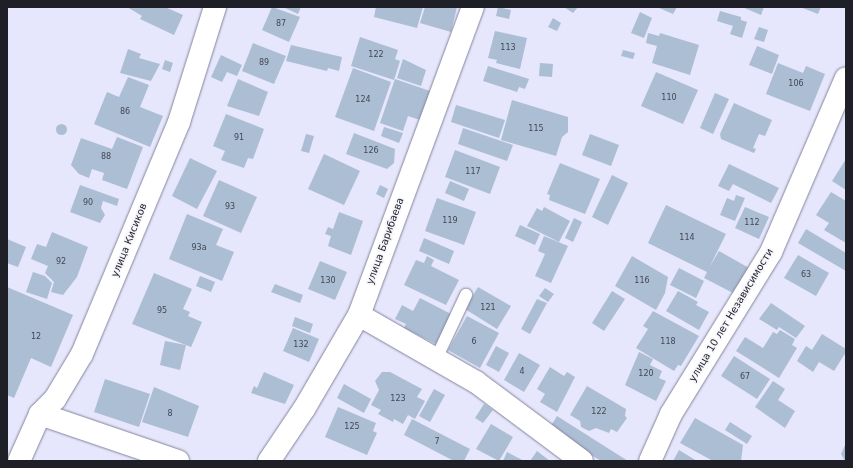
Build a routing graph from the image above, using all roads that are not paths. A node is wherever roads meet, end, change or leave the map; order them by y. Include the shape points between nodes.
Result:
1 (473, 7) edge
2 (210, 8) edge
3 (846, 78) edge
4 (466, 295) dead end
5 (359, 314) junction
6 (436, 359) junction
7 (40, 414) junction
8 (16, 455) edge
9 (178, 461) edge
10 (269, 461) edge
11 (582, 461) edge
12 (650, 461) edge

1 - 5 street, улица Барибаева
2 - 7 street, улица Кисиков via 179,122 82,354 55,400
3 - 12 street, улица 10 лет Независимости via 771,252 671,414
4 - 6 lane
5 - 6 street
5 - 10 street, улица Барибаева via 304,409
6 - 11 street via 476,382
7 - 8 street, улица Кисиков
7 - 9 street

